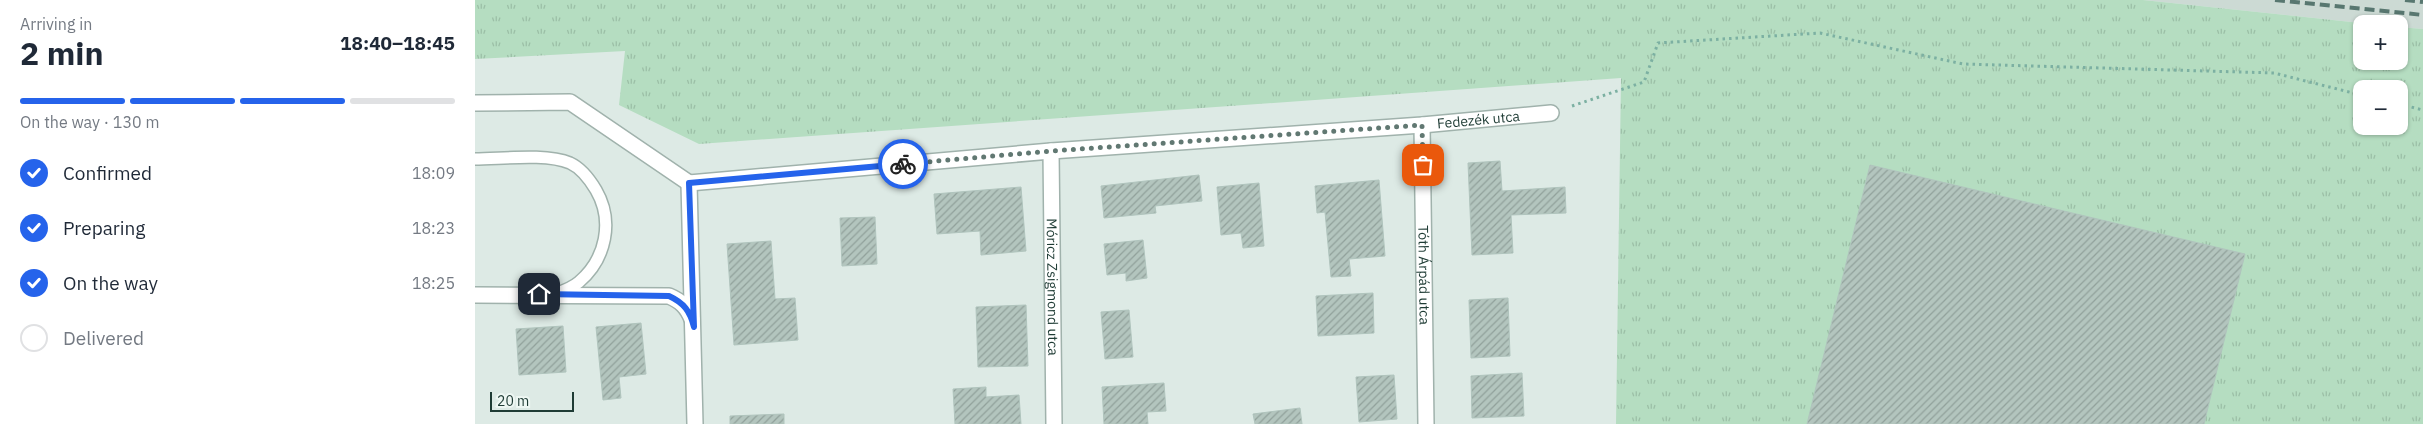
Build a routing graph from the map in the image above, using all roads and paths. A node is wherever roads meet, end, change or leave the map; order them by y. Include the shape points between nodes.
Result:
1 (2353, 93) edge
2 (475, 103) edge
3 (2408, 106) edge
4 (2423, 110) edge
5 (1551, 113) joint
6 (1422, 125) junction
7 (1051, 151) junction
8 (475, 159) edge
9 (689, 183) junction
10 (555, 294) junction
11 (475, 295) edge
12 (694, 327) junction
13 (695, 424) edge
14 (1054, 424) edge
15 (1426, 424) edge

1 - 5 path via 2274,73 1963,64 1820,33 1658,43 1644,82
2 - 9 street via 570,102
3 - 4 path
5 - 6 street, Fedezék utca
6 - 7 street, Fedezék utca
6 - 15 street, Tóth Árpád utca
7 - 9 street, Fedezék utca
7 - 14 street, Móricz Zsigmond utca
8 - 10 lane via 547,158 570,163 588,177 599,195 607,223 603,247 578,283
9 - 12 street
10 - 11 street
10 - 12 street via 669,296 687,308
12 - 13 street

